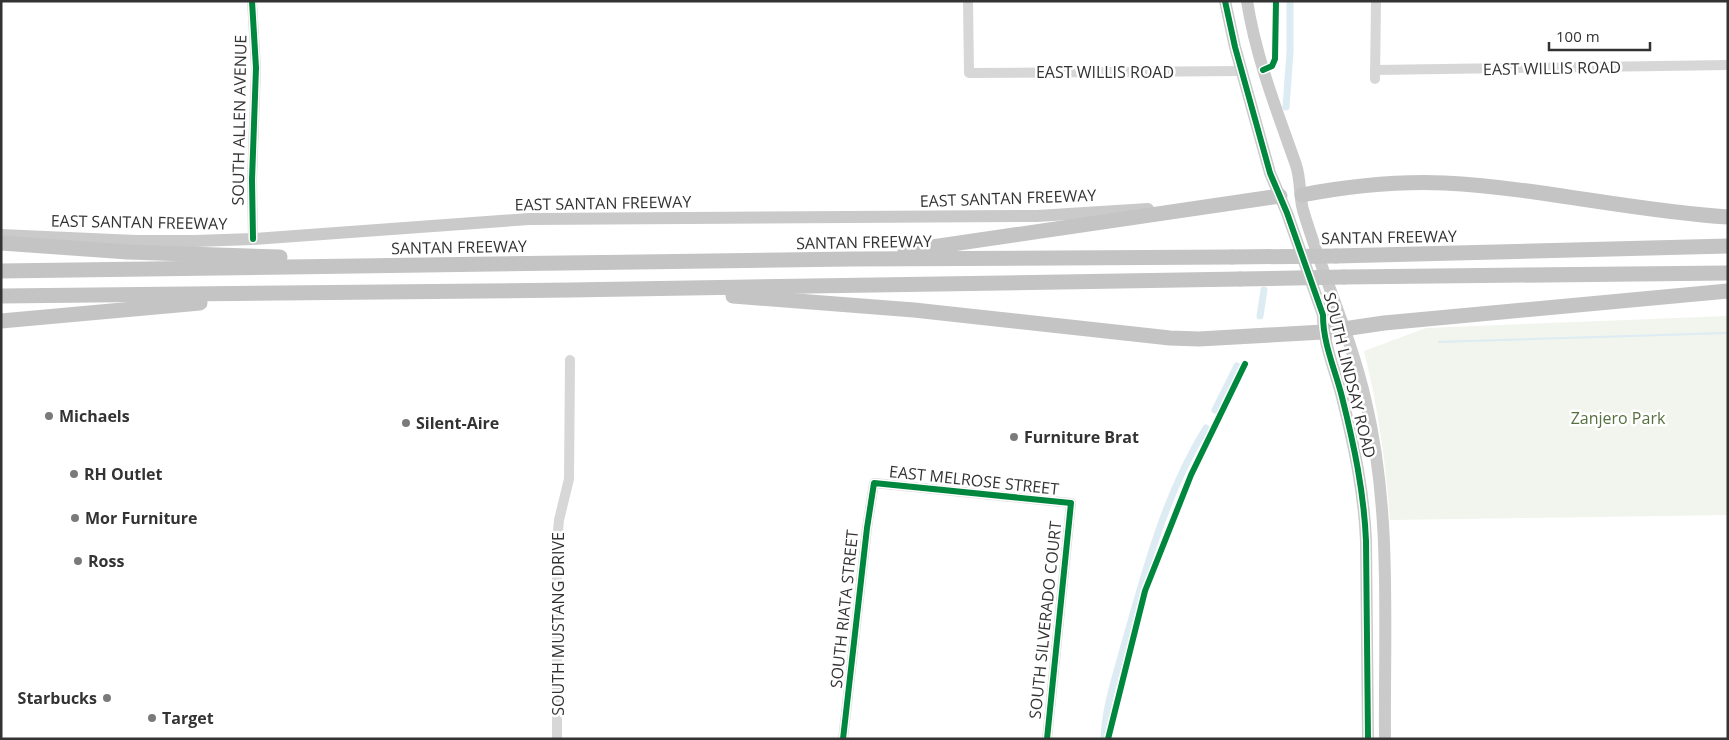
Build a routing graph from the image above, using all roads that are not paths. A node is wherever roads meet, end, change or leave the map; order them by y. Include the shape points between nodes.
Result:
1 (252, 1) edge
2 (968, 1) edge
3 (1225, 1) edge
4 (1247, 1) edge
5 (1376, 1) edge
6 (1728, 65) edge
7 (1241, 71) junction
8 (1302, 195) junction
9 (1280, 196) junction
10 (1206, 207) junction
11 (1728, 217) edge
12 (1, 235) edge
13 (253, 239) junction
14 (1, 243) edge
15 (1728, 246) edge
16 (852, 259) junction
17 (356, 266) junction
18 (1, 271) edge
19 (1728, 273) edge
20 (570, 290) junction
21 (1728, 290) edge
22 (373, 292) junction
23 (1, 296) edge
24 (1, 322) edge
25 (1344, 329) junction
26 (1323, 332) junction
27 (570, 360) dead end
28 (874, 484) joint
29 (1071, 504) joint
30 (1368, 581) junction
31 (1368, 635) junction
32 (1384, 635) junction
33 (1385, 698) junction
34 (557, 739) edge
35 (843, 739) edge
36 (1047, 739) edge
37 (1368, 739) edge
38 (1385, 739) edge

1 - 13 street, SOUTH ALLEN AVENUE via 256,68
2 - 7 street, EAST WILLIS ROAD via 969,73
3 - 7 main road, SOUTH LINDSAY ROAD
4 - 8 main road, SOUTH LINDSAY ROAD via 1263,70 1301,180
5 - 6 street, EAST WILLIS ROAD via 1375,75
7 - 9 main road, SOUTH LINDSAY ROAD via 1270,173
8 - 9 main road
8 - 11 highway via 1397,184 1452,184
8 - 25 main road, SOUTH LINDSAY ROAD via 1303,208
9 - 10 highway
9 - 26 main road, SOUTH LINDSAY ROAD via 1323,314
10 - 13 main road, EAST SANTAN FREEWAY via 1037,216 529,219
10 - 16 highway
12 - 13 main road, EAST SANTAN FREEWAY via 136,241
14 - 17 highway via 128,252 304,258
15 - 16 highway, SANTAN FREEWAY, bridge via 1336,256
16 - 17 highway, SANTAN FREEWAY
17 - 18 highway, SANTAN FREEWAY
19 - 20 highway, bridge
20 - 22 highway
20 - 26 highway via 686,293 868,306 1180,339
21 - 25 highway
22 - 23 highway
22 - 24 highway via 331,298 162,306
25 - 26 highway
25 - 32 main road, SOUTH LINDSAY ROAD via 1366,401 1380,483 1385,545
26 - 30 main road, SOUTH LINDSAY ROAD via 1347,416 1360,478
27 - 34 street, SOUTH MUSTANG DRIVE via 569,478 557,542
28 - 29 street, EAST MELROSE STREET
28 - 35 street, SOUTH RIATA STREET
29 - 36 street, SOUTH SILVERADO COURT
30 - 31 main road, SOUTH LINDSAY ROAD
30 - 32 main road via 1374,596 1377,623
31 - 33 main road via 1377,650 1379,679
31 - 37 main road, SOUTH LINDSAY ROAD
32 - 33 main road, SOUTH LINDSAY ROAD
33 - 38 main road, SOUTH LINDSAY ROAD

